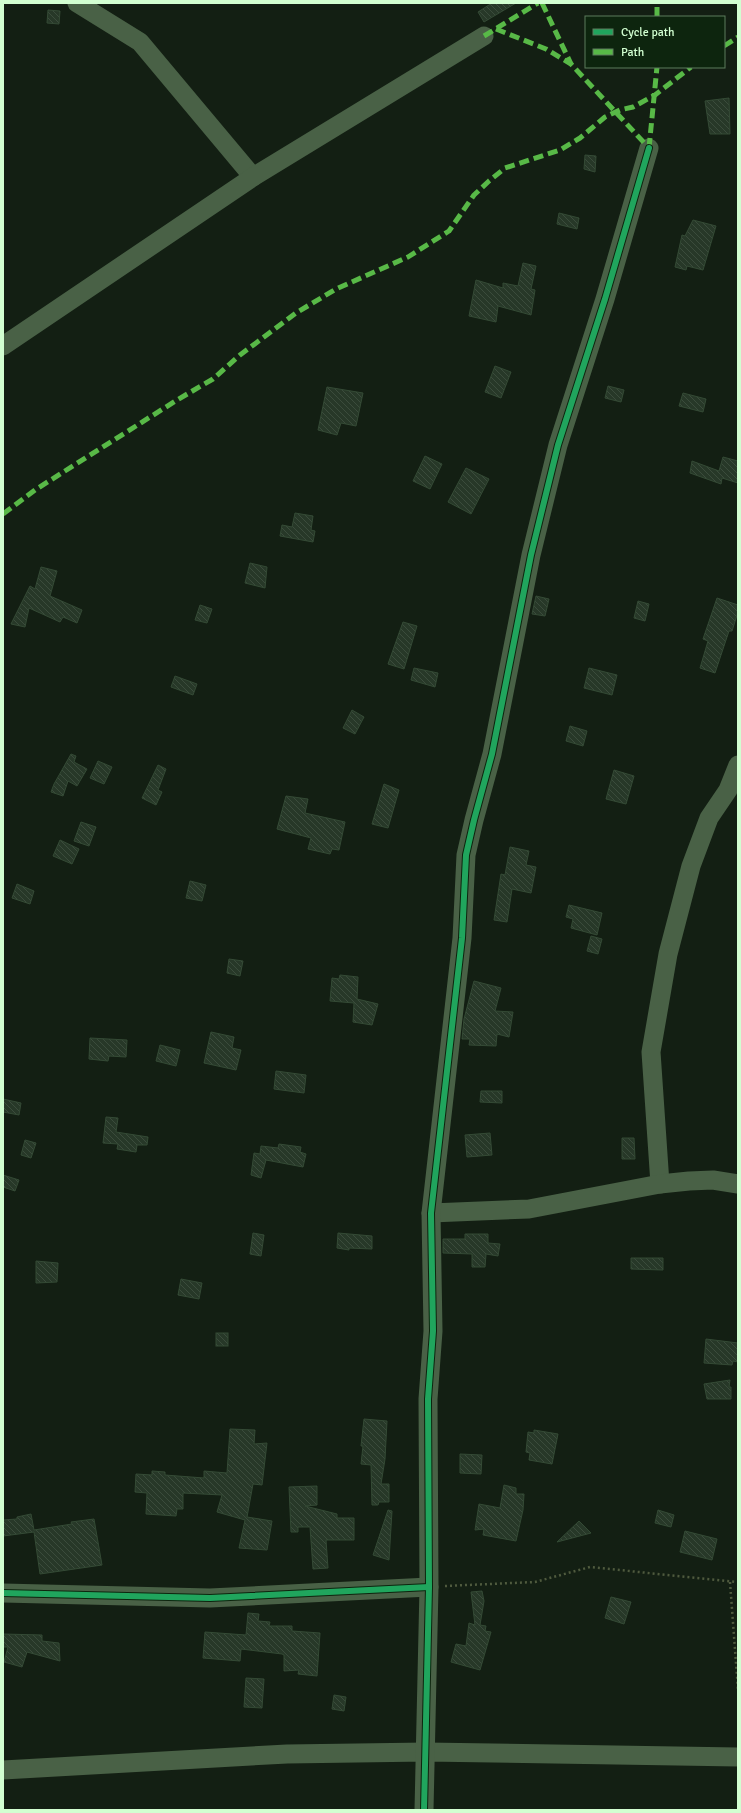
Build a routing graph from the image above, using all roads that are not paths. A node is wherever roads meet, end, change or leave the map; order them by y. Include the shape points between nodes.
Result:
1 (77, 3) edge
2 (484, 36) dead end
3 (649, 148) dead end
4 (253, 177) junction
5 (3, 346) edge
6 (738, 765) edge
7 (660, 1184) junction
8 (738, 1184) edge
9 (431, 1213) junction
10 (429, 1587) junction
11 (3, 1592) edge
12 (426, 1752) junction
13 (738, 1757) edge
14 (3, 1770) edge
15 (424, 1810) edge

1 - 4 street via 140,42
2 - 4 street
3 - 9 street via 605,299 558,445 531,555 492,754 466,855 462,938
4 - 5 street
6 - 7 street via 728,790 709,818 691,866 668,954 651,1052
7 - 8 street via 713,1180
7 - 9 street via 529,1209
9 - 10 street via 433,1331 428,1399
10 - 11 street via 210,1598
10 - 12 street
12 - 13 street
12 - 14 street via 287,1754
12 - 15 street

